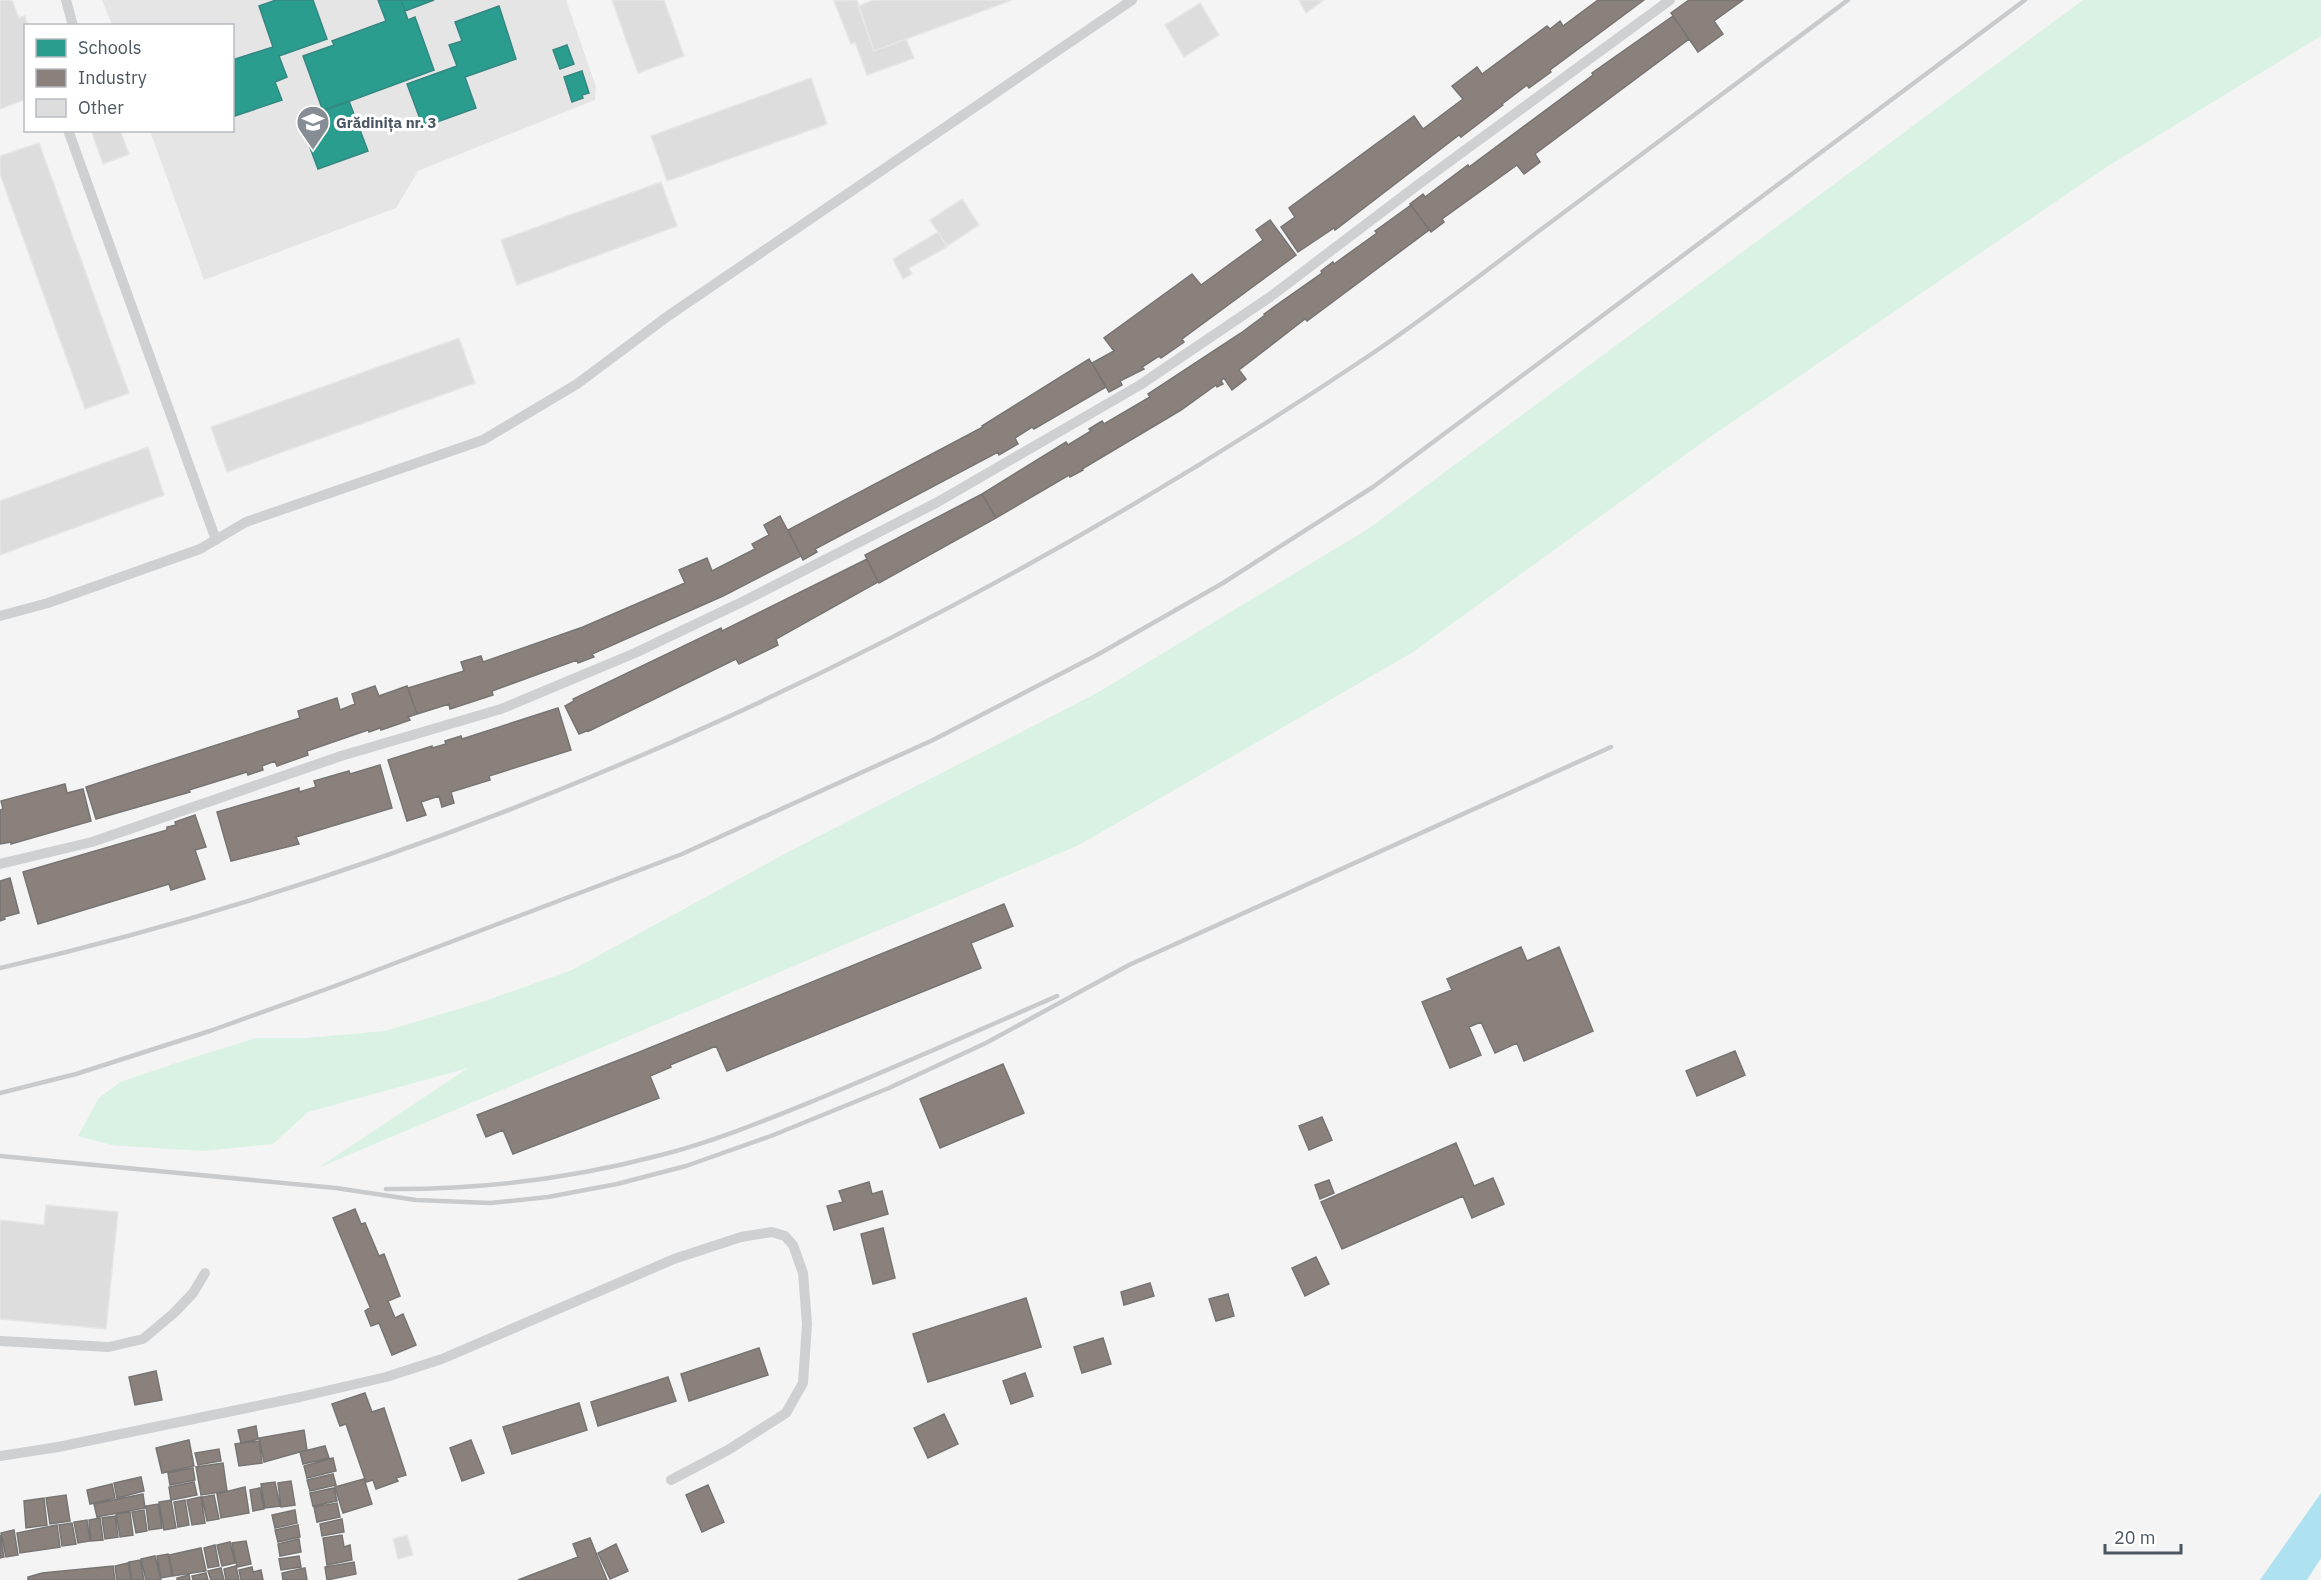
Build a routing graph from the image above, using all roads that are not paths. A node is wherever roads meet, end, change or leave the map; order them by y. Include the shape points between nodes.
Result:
1 (66, 0) edge
2 (1132, 0) edge
3 (1670, 0) edge
4 (72, 24) edge
5 (69, 132) edge
6 (216, 540) junction
7 (0, 616) edge
8 (0, 864) edge
9 (205, 1273) dead end
10 (0, 1341) edge
11 (0, 1456) edge
12 (671, 1480) dead end

1 - 4 lane
2 - 6 lane via 534,411 483,440 246,522
3 - 8 lane via 1270,297 1140,386 936,502 635,653 523,700 341,756 92,842
5 - 6 lane
6 - 7 lane via 48,603
9 - 10 lane via 193,1293 143,1339 109,1347
11 - 12 lane via 386,1377 442,1359 674,1259 741,1237 772,1232 785,1236 793,1245 803,1273 807,1324 803,1383 786,1413

